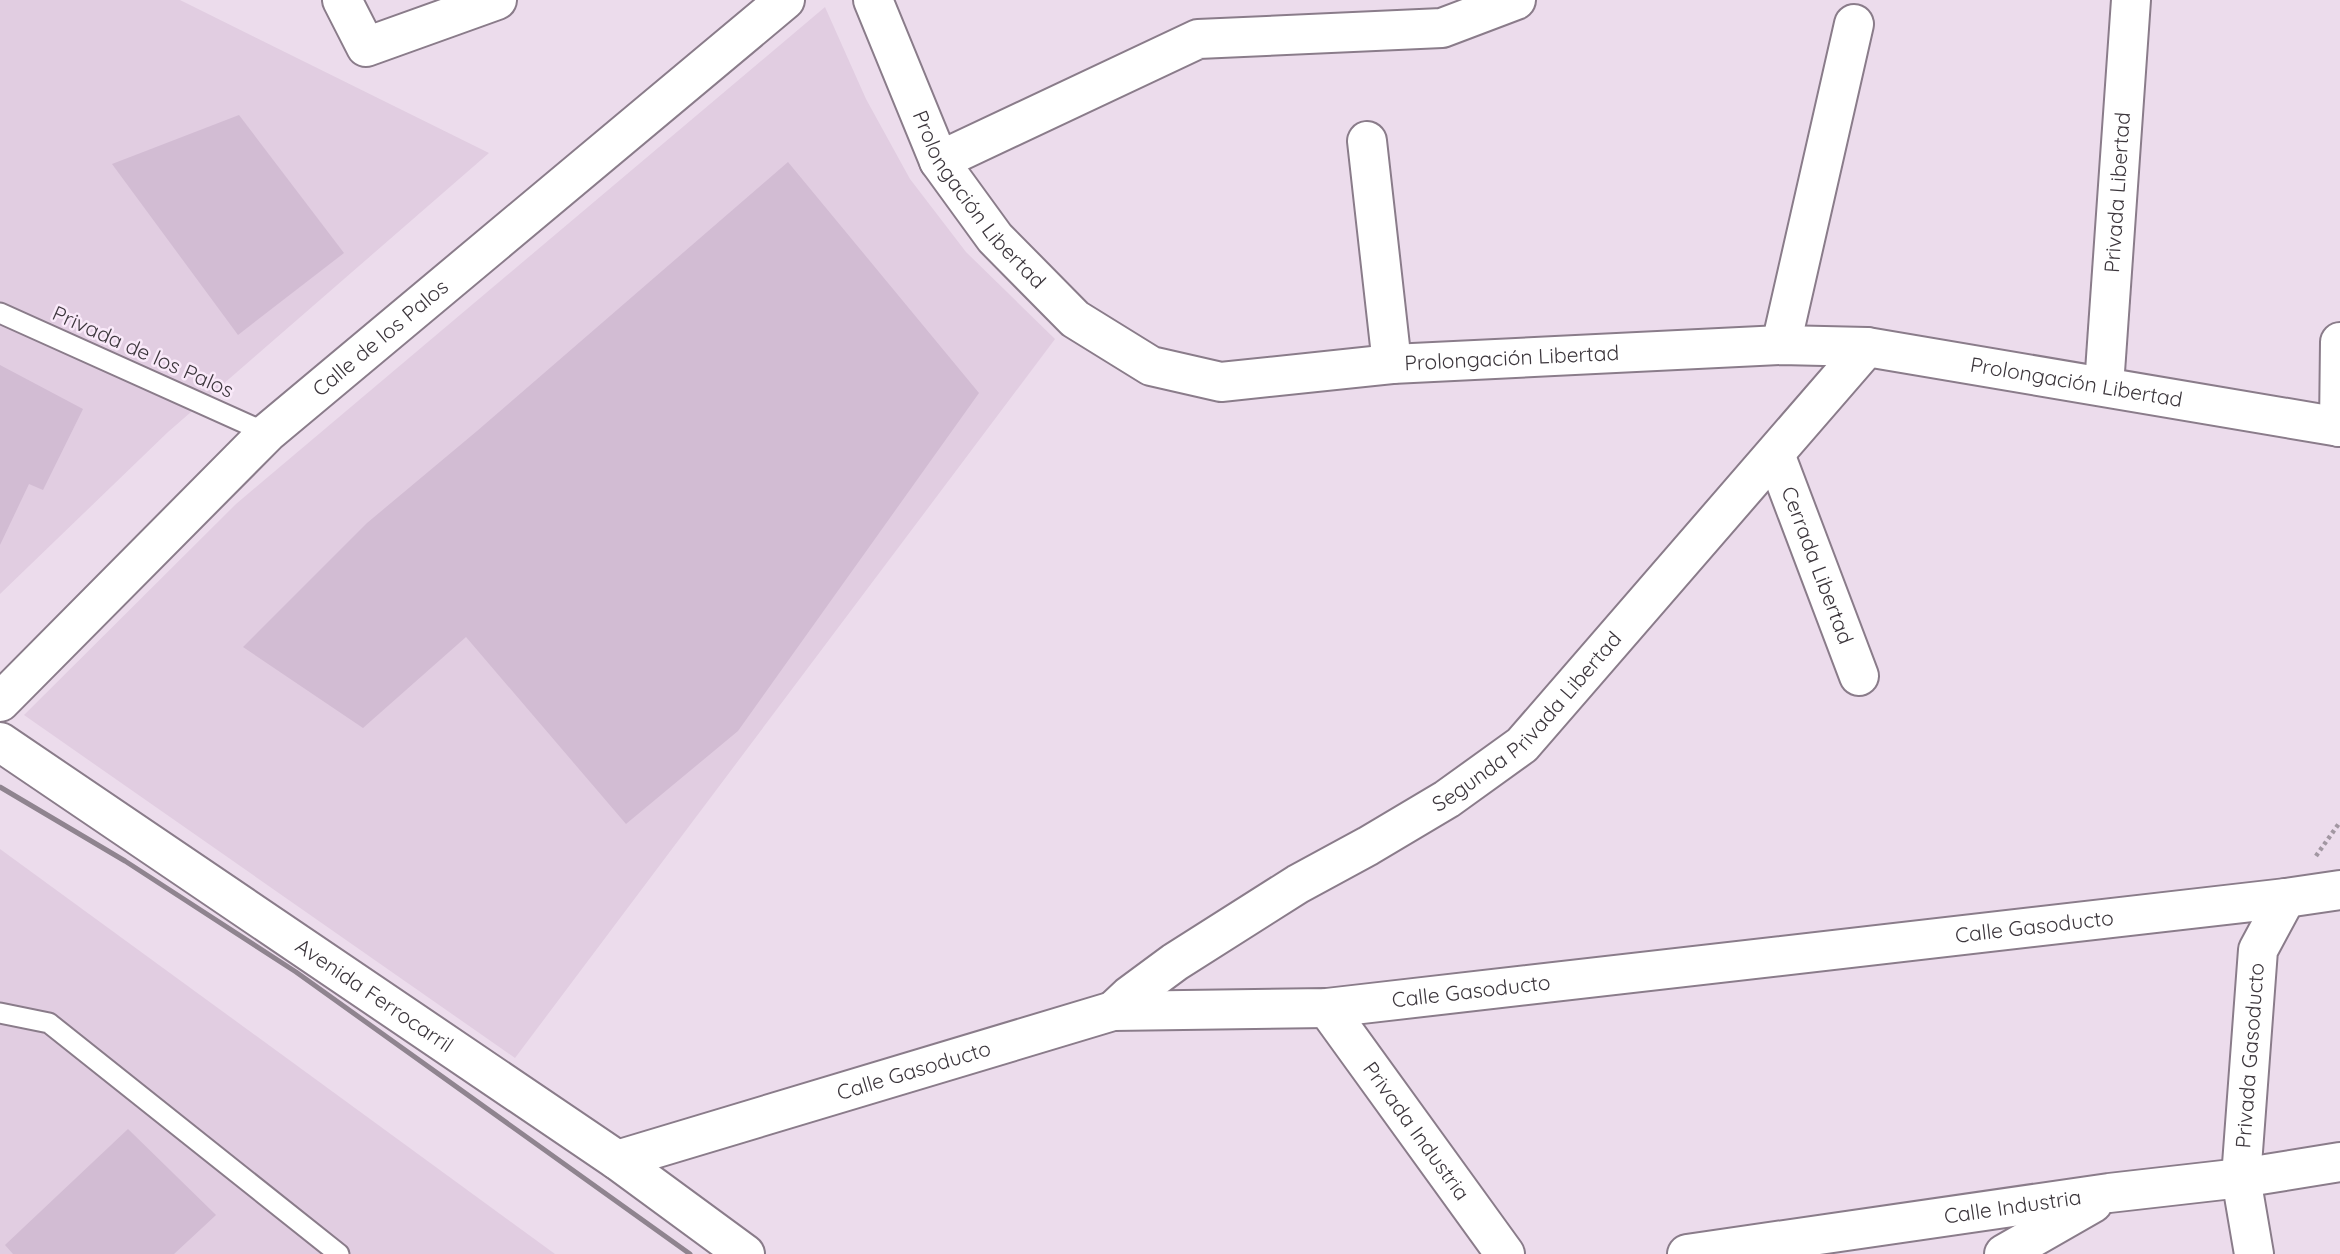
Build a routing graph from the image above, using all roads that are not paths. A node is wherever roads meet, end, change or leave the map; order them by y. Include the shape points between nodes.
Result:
1 (342, 0) edge
2 (497, 0) edge
3 (785, 0) edge
4 (873, 0) edge
5 (1516, 0) edge
6 (2131, 0) edge
7 (1854, 24) dead end
8 (1367, 141) dead end
9 (939, 162) junction
10 (0, 313) edge
11 (2340, 342) edge
12 (1781, 345) junction
13 (1867, 347) junction
14 (1392, 364) junction
15 (2104, 386) junction
16 (2339, 427) edge
17 (267, 433) junction
18 (1775, 454) junction
19 (1858, 676) dead end
20 (0, 702) edge
21 (0, 742) edge
22 (2340, 890) edge
23 (2286, 898) junction
24 (1326, 1008) junction
25 (1113, 1012) junction
26 (0, 1013) edge
27 (617, 1160) junction
28 (2340, 1162) edge
29 (2241, 1178) junction
30 (2109, 1193) junction
31 (2012, 1252) edge
32 (339, 1254) edge
33 (745, 1254) edge
34 (1505, 1254) edge
35 (1687, 1254) edge
36 (2255, 1254) edge

1 - 2 street via 366,47
3 - 17 street, Calle de los Palos
4 - 9 street, Prolongación Libertad
5 - 9 street via 1442,28 1198,38
6 - 15 street, Privada Libertad
7 - 12 street
8 - 14 street
9 - 14 street, Prolongación Libertad via 995,238 1075,318 1151,366 1221,382
10 - 17 lane, Privada de los Palos
11 - 16 street
12 - 13 street, Prolongación Libertad
12 - 14 street, Prolongación Libertad
13 - 15 street, Prolongación Libertad
13 - 18 street, Segunda Privada Libertad
15 - 16 street, Prolongación Libertad
17 - 20 street, Calle de los Palos
18 - 19 street, Cerrada Libertad
18 - 25 street, Segunda Privada Libertad via 1522,745 1447,799 1297,884 1175,962
21 - 27 street, Avenida Ferrocarril
22 - 23 street, Calle Gasoducto
23 - 24 street, Calle Gasoducto
23 - 29 street, Privada Gasoducto via 2258,950
24 - 25 street, Calle Gasoducto
24 - 34 street, Privada Industria
25 - 27 street, Calle Gasoducto
26 - 32 lane via 49,1023
27 - 33 street, Avenida Ferrocarril
28 - 29 street, Calle Industria
29 - 30 street, Calle Industria
29 - 36 street, Privada Gasoducto
30 - 31 street
30 - 35 street, Calle Industria

